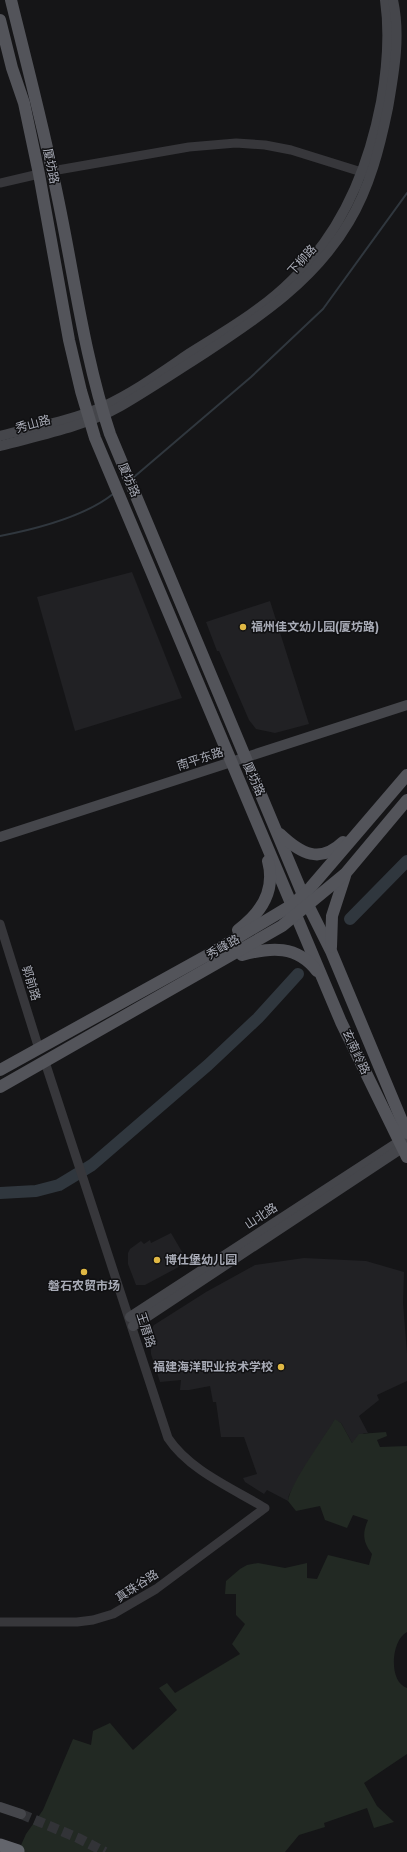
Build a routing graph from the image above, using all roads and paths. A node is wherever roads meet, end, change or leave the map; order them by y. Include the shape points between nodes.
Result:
1 (11, 0) edge
2 (385, 0) edge
3 (393, 0) edge
4 (0, 20) edge
5 (52, 171) junction
6 (39, 174) junction
7 (366, 174) junction
8 (0, 183) edge
9 (103, 411) junction
10 (89, 417) junction
11 (71, 422) junction
12 (0, 436) edge
13 (0, 446) edge
14 (407, 700) edge
15 (407, 705) edge
16 (244, 756) junction
17 (231, 760) junction
18 (407, 775) edge
19 (407, 800) edge
20 (362, 827) junction
21 (0, 830) edge
22 (277, 830) junction
23 (0, 837) edge
24 (264, 838) junction
25 (345, 874) junction
26 (305, 901) junction
27 (294, 910) junction
28 (0, 924) edge
29 (327, 932) junction
30 (310, 946) joint
31 (215, 951) junction
32 (227, 959) junction
33 (325, 981) junction
34 (39, 1049) junction
35 (45, 1062) junction
36 (0, 1070) edge
37 (0, 1087) edge
38 (407, 1133) edge
39 (404, 1146) edge
40 (131, 1321) junction
41 (265, 1508) joint
42 (0, 1622) edge
43 (0, 1807) edge
44 (20, 1814) tunnel mouth
45 (0, 1845) edge
46 (18, 1851) edge

1 - 5 main road, 厦坊路
2 - 7 main road, 下柳路 via 388,30 386,68
3 - 7 main road, 下柳路 via 396,56 384,125
4 - 6 main road, 厦坊路 via 24,103
5 - 7 street via 189,147 236,143 291,150
5 - 9 main road, 厦坊路 via 89,356
6 - 8 street
6 - 10 main road, 厦坊路 via 69,340
7 - 9 main road, 下柳路 via 359,204 348,223 320,261 288,294 249,324 140,395
9 - 10 main road, 下柳路
9 - 16 main road, 厦坊路
10 - 11 main road, 下柳路
10 - 17 main road, 厦坊路 via 118,494
11 - 12 main road, 秀山路
11 - 13 main road, 秀山路
14 - 16 main road, 南平东路
15 - 16 main road, 南平东路
16 - 17 main road, 南平东路
16 - 22 main road, 厦坊路
17 - 21 main road, 南平东路
17 - 23 main road, 南平东路
17 - 24 main road, 厦坊路
18 - 20 main road, 秀峰路
19 - 25 main road, 秀峰路
20 - 22 main road via 336,848 317,854 297,849
20 - 26 main road, 秀峰路
22 - 26 main road, 厦坊路
24 - 27 main road, 厦坊路
24 - 31 main road via 270,874 267,896 254,918
25 - 26 main road, 秀峰路
25 - 29 main road
26 - 27 main road, 秀峰路
26 - 29 main road, 厦坊路
27 - 30 main road, 厦坊路
27 - 31 main road, 秀峰路
27 - 32 main road, 秀峰路
28 - 34 street, 郭前路
29 - 38 main road, 玄南岭路 via 331,951
30 - 33 main road, 玄南岭路
31 - 34 main road, 秀峰路
32 - 33 main road via 268,949 287,951 311,963
32 - 35 main road, 秀峰路
33 - 39 main road, 玄南岭路 via 341,1022
34 - 36 main road, 秀峰路
35 - 37 main road, 秀峰路
35 - 40 street, 王厝路
39 - 40 main road, 山北路
40 - 41 street, 王厝路 via 164,1427 174,1446 194,1465
41 - 42 street, 真珠谷路 via 156,1588 113,1614 85,1621
43 - 44 main road
45 - 46 highway

